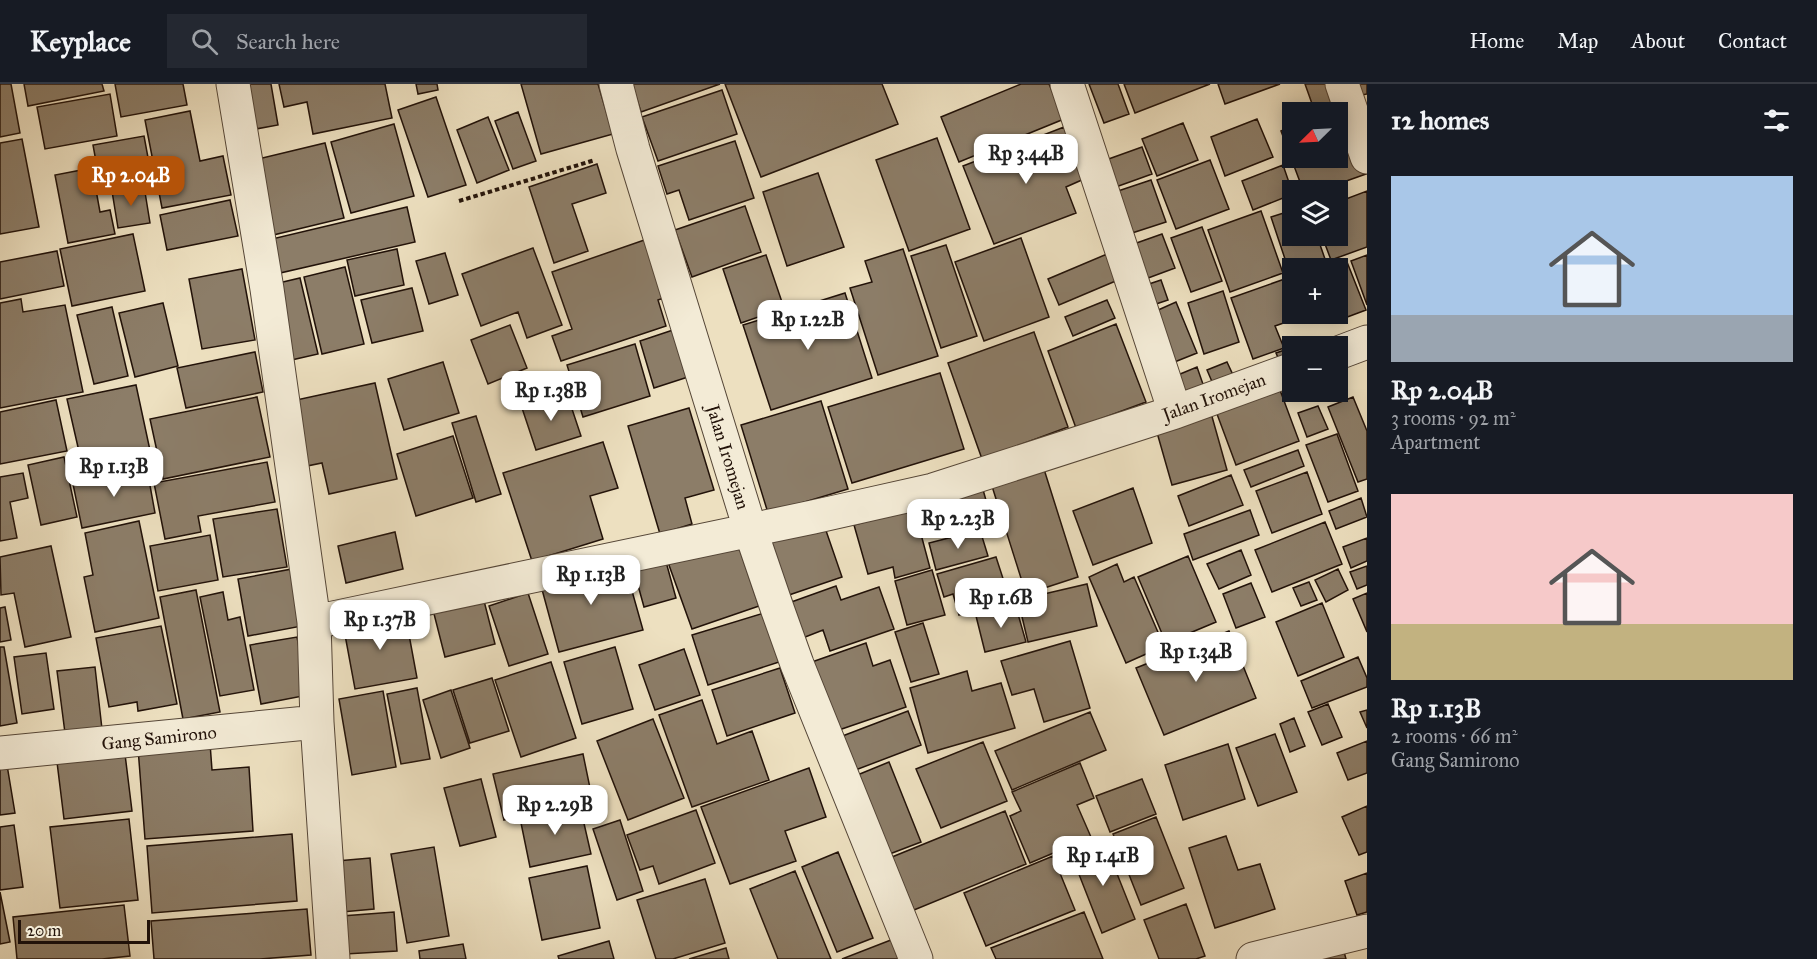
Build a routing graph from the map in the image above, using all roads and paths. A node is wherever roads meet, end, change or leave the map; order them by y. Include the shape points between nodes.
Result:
1 (233, 84) edge
2 (616, 84) edge
3 (1067, 84) edge
4 (1342, 84) edge
5 (633, 148) junction
6 (1367, 157) edge
7 (459, 201) dead end
8 (1367, 342) edge
9 (1348, 349) edge
10 (1282, 373) edge
11 (1175, 412) junction
12 (750, 529) junction
13 (314, 622) junction
14 (317, 722) junction
15 (0, 753) edge
16 (1367, 932) edge
17 (333, 959) edge
18 (916, 959) edge
19 (1253, 959) edge

1 - 13 street via 267,289
2 - 5 street, Jalan Iromejan
3 - 11 street
4 - 6 street
5 - 7 path
5 - 12 street, Jalan Iromejan
8 - 9 street
10 - 11 street, Jalan Iromejan
11 - 12 street, Jalan Iromejan via 933,490
12 - 13 street
12 - 18 street via 797,664
13 - 14 street
14 - 15 street, Gang Samirono
14 - 17 street
16 - 19 street

